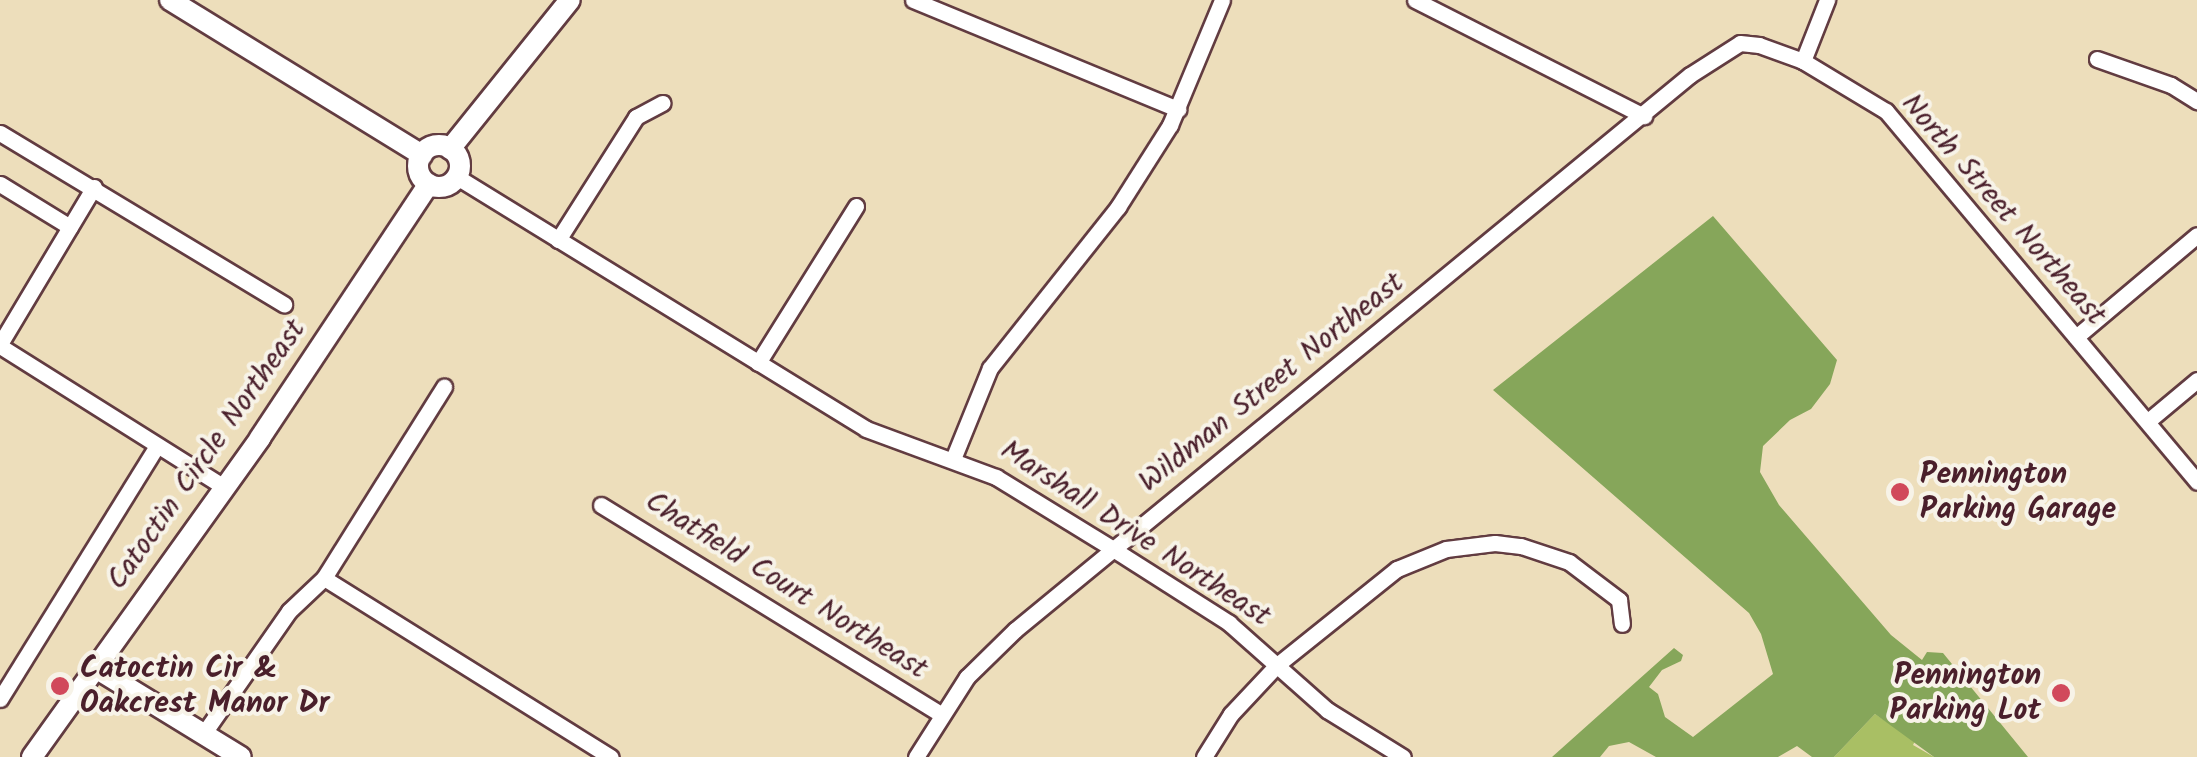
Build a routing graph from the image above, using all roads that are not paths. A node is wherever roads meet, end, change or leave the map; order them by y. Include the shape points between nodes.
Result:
1 (170, 0) edge
2 (570, 0) edge
3 (913, 0) edge
4 (1222, 0) edge
5 (1415, 0) edge
6 (1827, 0) edge
7 (2097, 59) dead end
8 (1803, 61) junction
9 (2197, 101) edge
10 (662, 104) dead end
11 (1178, 109) junction
12 (1644, 116) junction
13 (0, 132) edge
14 (450, 148) junction
15 (422, 155) junction
16 (458, 177) junction
17 (0, 184) edge
18 (429, 184) junction
19 (94, 187) junction
20 (856, 206) dead end
21 (70, 227) junction
22 (2197, 235) edge
23 (558, 240) junction
24 (284, 304) dead end
25 (2076, 338) junction
26 (0, 345) edge
27 (758, 363) junction
28 (2197, 380) edge
29 (444, 387) dead end
30 (2148, 421) junction
31 (157, 446) junction
32 (953, 459) junction
33 (2197, 482) edge
34 (224, 488) junction
35 (601, 505) dead end
36 (1114, 549) junction
37 (324, 578) junction
38 (1622, 624) dead end
39 (1277, 664) junction
40 (94, 667) junction
41 (0, 700) edge
42 (942, 715) junction
43 (204, 734) junction
44 (32, 757) edge
45 (241, 757) edge
46 (611, 757) edge
47 (916, 757) edge
48 (1204, 757) edge
49 (1403, 757) edge

1 - 15 street
2 - 14 street
3 - 11 street
4 - 11 street
5 - 12 street
6 - 8 street
7 - 9 street
8 - 12 street, North Street Northeast via 1759,44 1733,45
8 - 25 street, North Street Northeast via 1860,93 1908,133
10 - 23 street via 636,117
11 - 32 street via 1118,207 990,368
12 - 36 street, Wildman Street Northeast
13 - 19 street
14 - 15 street via 435,146
14 - 16 street via 459,158
15 - 18 street via 419,171
16 - 18 street via 445,186
16 - 23 street, Marshall Drive Northeast
17 - 21 street
18 - 34 street, Catoctin Circle Northeast
19 - 21 street
19 - 24 street
20 - 27 street
21 - 26 street
22 - 25 street
23 - 27 street, Marshall Drive Northeast
25 - 30 street, North Street Northeast
26 - 31 street
27 - 32 street, Marshall Drive Northeast via 866,429
28 - 30 street
29 - 37 street
30 - 33 street, North Street Northeast
31 - 34 street
31 - 41 street
32 - 36 street, Marshall Drive Northeast
34 - 40 street, Catoctin Circle Northeast
35 - 42 street, Chatfield Court Northeast
36 - 39 street, Marshall Drive Northeast via 1228,623
36 - 42 street, Wildman Street Northeast via 988,654
37 - 43 street via 289,610
37 - 46 street
38 - 39 street via 1619,600 1569,562 1521,546 1470,544 1398,568
39 - 48 street via 1231,714
39 - 49 street, Marshall Drive Northeast via 1327,710
40 - 43 street
40 - 44 street, Catoctin Circle Northeast
42 - 47 street, Wildman Street Northeast
43 - 45 street

